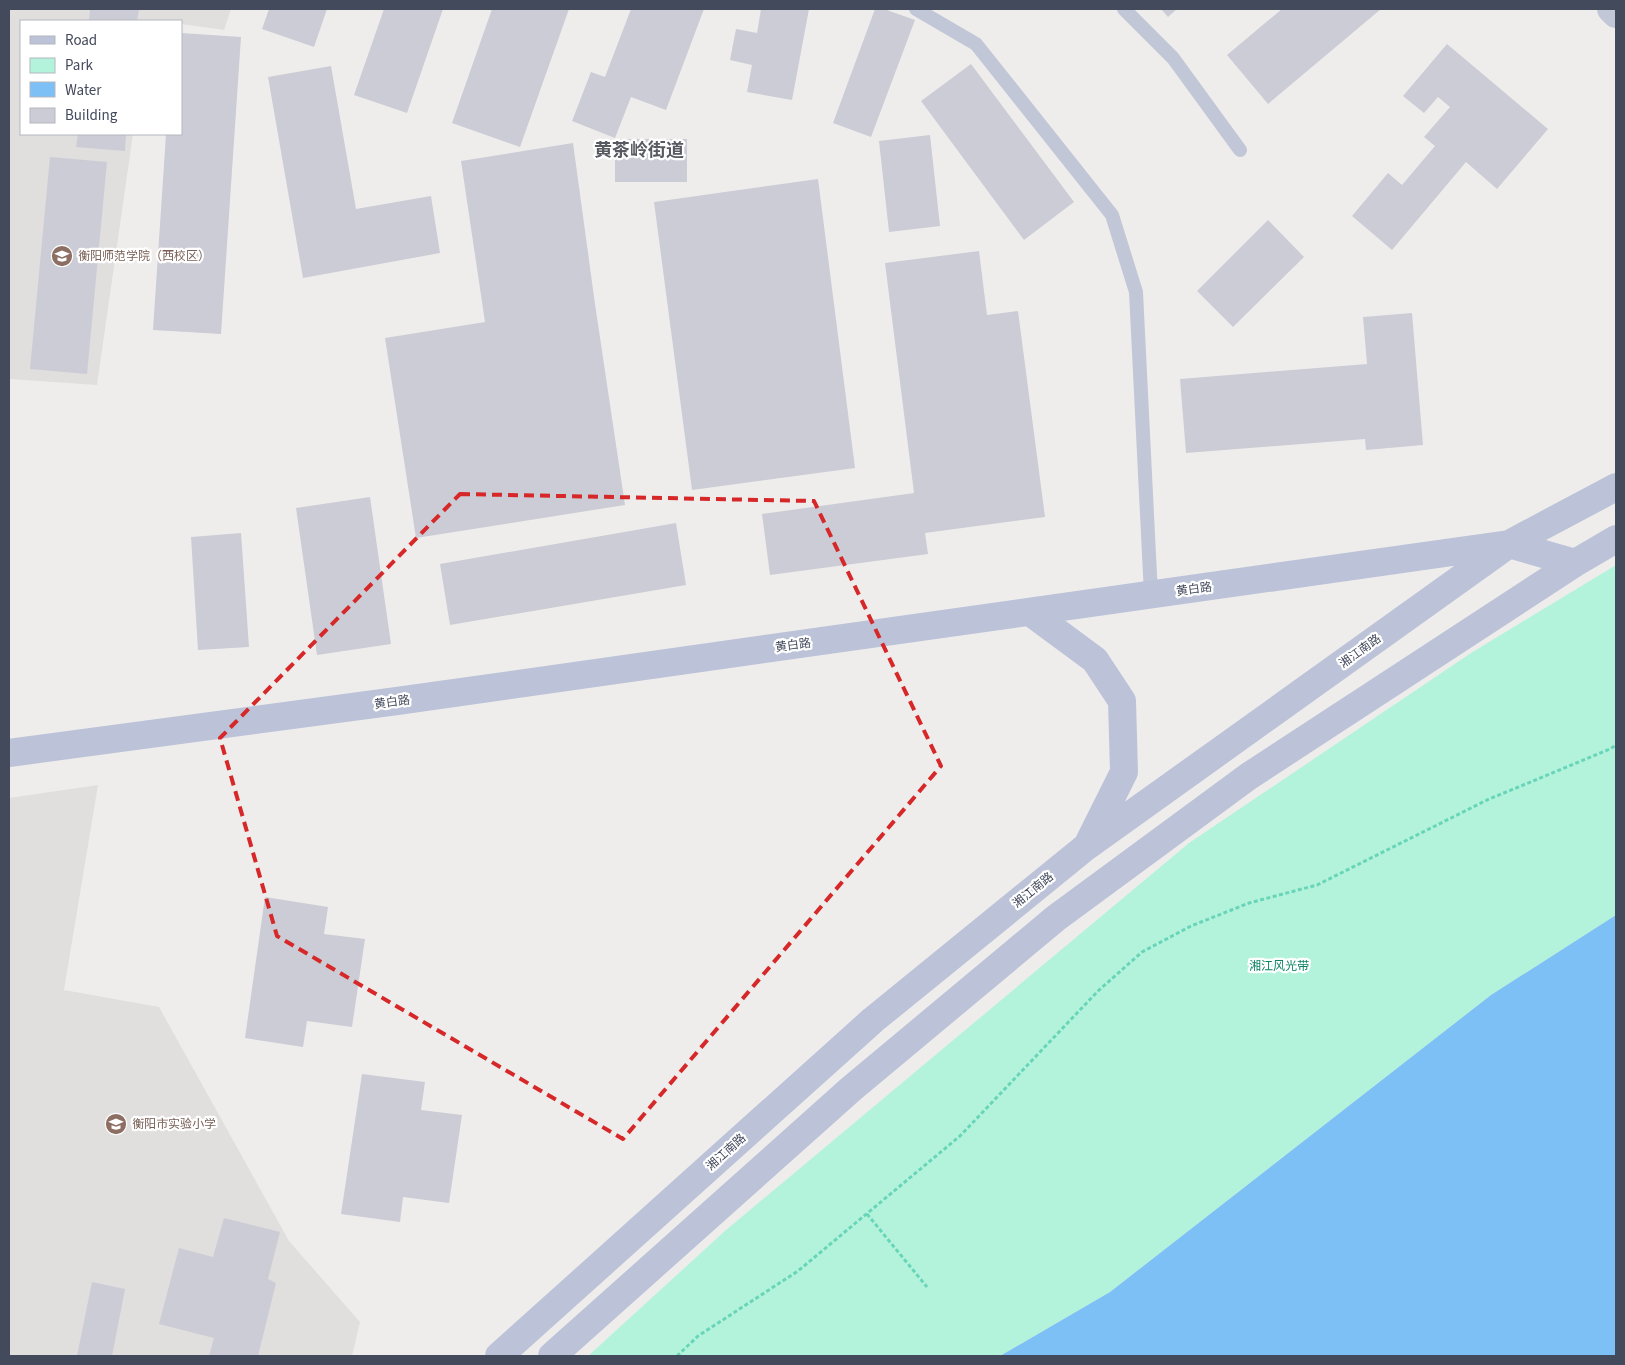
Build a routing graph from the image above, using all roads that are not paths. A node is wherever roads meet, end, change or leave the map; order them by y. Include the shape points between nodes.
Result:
1 (916, 9) edge
2 (1124, 9) edge
3 (1611, 9) edge
4 (1616, 14) edge
5 (1240, 150) dead end
6 (1616, 487) edge
7 (1616, 539) edge
8 (1509, 544) junction
9 (1575, 563) junction
10 (1151, 595) junction
11 (1030, 612) junction
12 (9, 753) edge
13 (1087, 846) junction
14 (499, 1356) edge
15 (552, 1356) edge

1 - 10 lane via 976,44 1112,215 1136,292
2 - 5 lane via 1172,58
3 - 4 street
6 - 8 main road, 湘江南路
7 - 9 main road
8 - 9 main road, 黄白路
8 - 10 main road, 黄白路
8 - 13 main road, 湘江南路
9 - 15 main road via 1249,776 1056,918 851,1090
10 - 11 main road, 黄白路
11 - 12 main road, 黄白路
11 - 13 main road via 1095,660 1122,701 1124,772
13 - 14 main road, 湘江南路 via 872,1020

